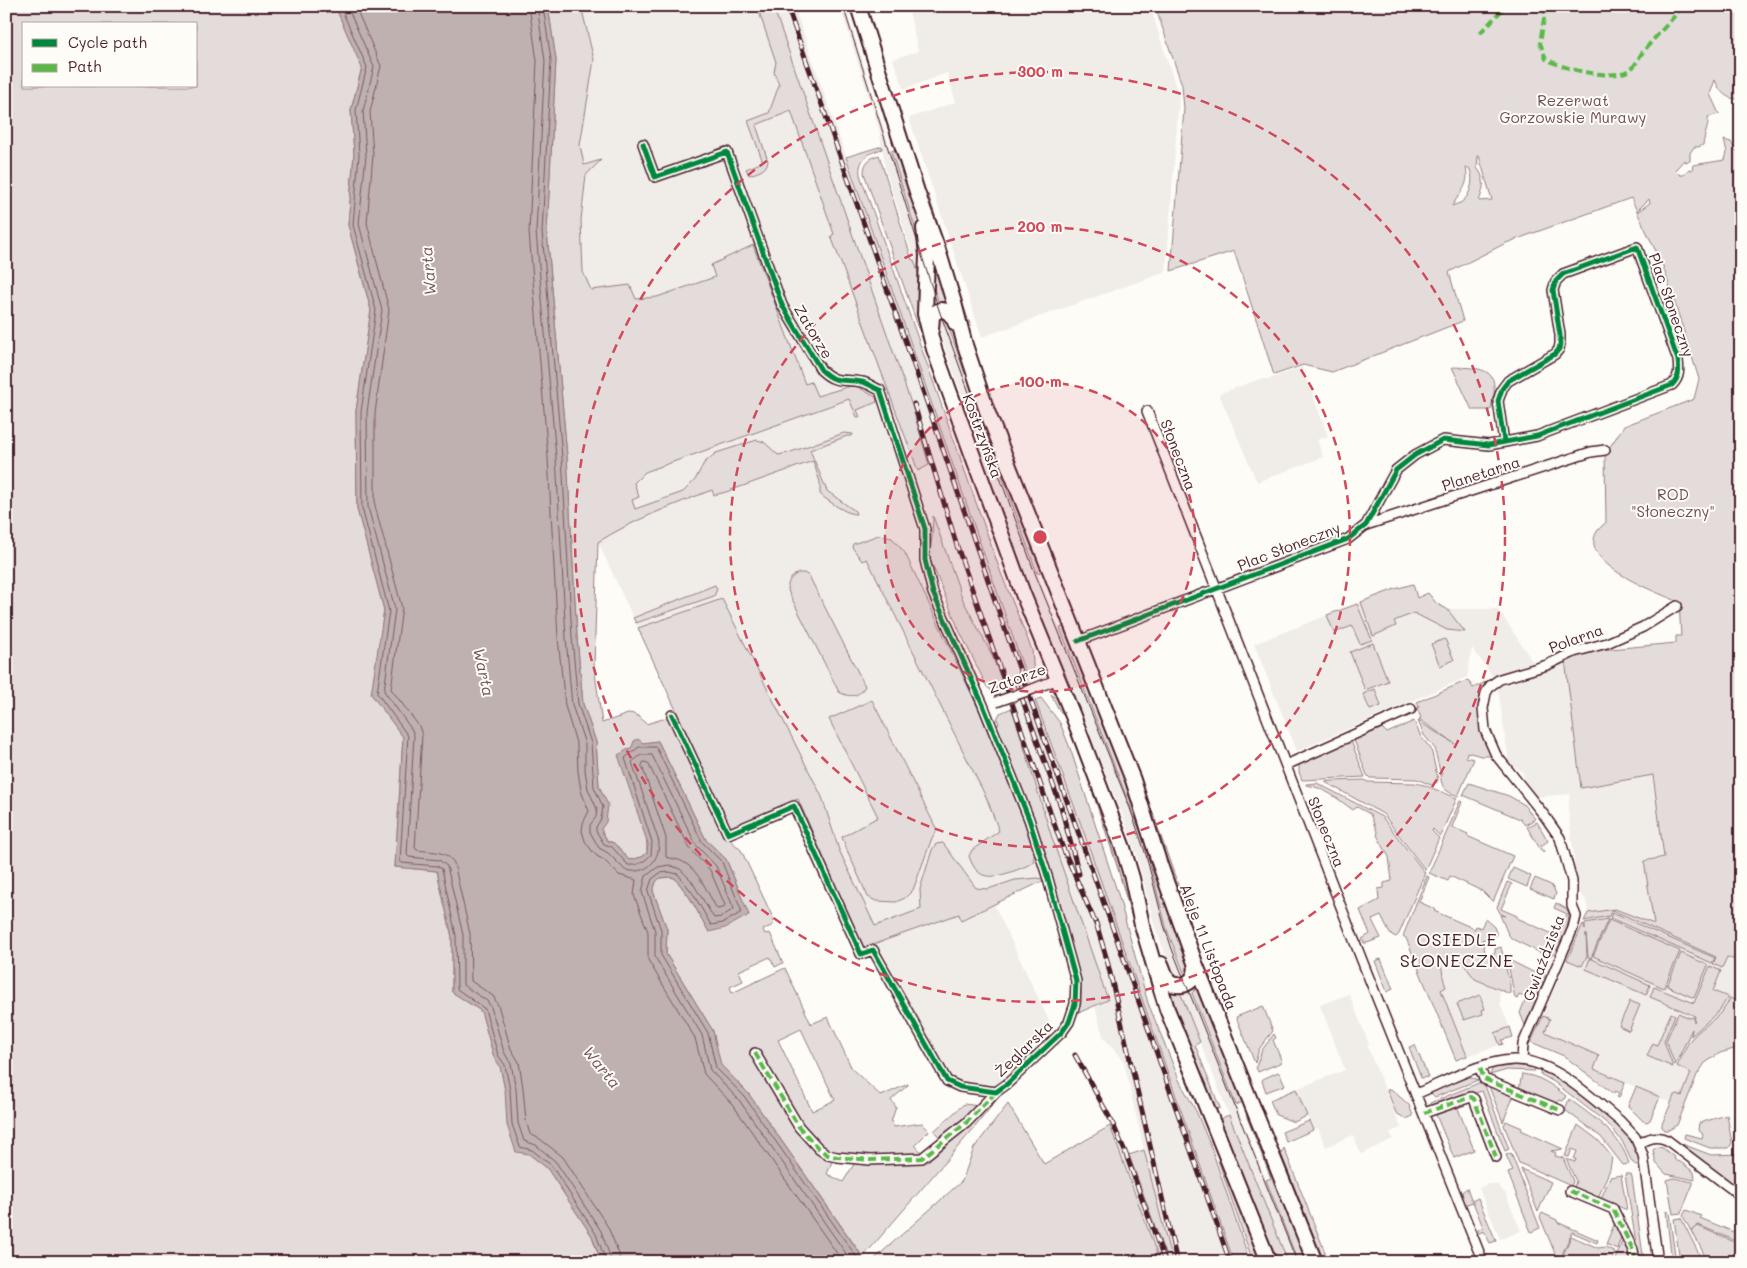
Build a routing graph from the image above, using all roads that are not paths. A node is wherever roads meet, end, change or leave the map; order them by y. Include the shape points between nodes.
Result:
1 (858, 6) edge
2 (644, 144) dead end
3 (918, 195) junction
4 (965, 345) junction
5 (934, 349) junction
6 (1146, 411) dead end
7 (1504, 442) junction
8 (1605, 450) dead end
9 (1366, 525) junction
10 (1216, 590) junction
11 (1677, 606) dead end
12 (1078, 641) junction
13 (1058, 679) junction
14 (1486, 693) joint
15 (983, 705) junction
16 (1411, 709) dead end
17 (672, 715) dead end
18 (1286, 765) junction
19 (1132, 878) junction
20 (1195, 963) junction
21 (755, 1053) dead end
22 (1522, 1060) junction
23 (1480, 1068) junction
24 (996, 1092) junction
25 (1416, 1094) junction
26 (1560, 1110) dead end
27 (1424, 1113) junction
28 (1639, 1144) junction
29 (1496, 1156) dead end
30 (1570, 1191) dead end
31 (1741, 1196) edge
32 (1269, 1262) edge
33 (1315, 1262) edge
34 (1483, 1262) edge
35 (1635, 1262) edge
36 (1658, 1262) edge

1 - 3 main road, Kostrzyńska
2 - 15 street, Zatorze via 655,177 727,152 782,305 821,370 829,378 862,382 880,390 925,529 925,560 933,592
3 - 4 main road, Kostrzyńska via 952,294
3 - 5 main road, Kostrzyńska via 926,240 925,314
4 - 5 main road via 953,316 941,310 930,320
4 - 12 main road, Kostrzyńska via 1007,463
5 - 13 main road, Kostrzyńska via 1016,576
6 - 10 street, Słoneczna
7 - 7 street, Plac Słoneczny via 1537,436 1672,385 1677,380 1679,372 1674,348 1638,247 1563,274 1556,280 1553,290 1560,344 1555,354 1508,380 1502,389 1498,400
7 - 9 street, Plac Słoneczny via 1489,445 1442,440 1415,455 1396,470
8 - 9 street, Planetarna
9 - 10 street, Plac Słoneczny via 1348,539
10 - 12 street, Plac Słoneczny
10 - 18 street, Słoneczna
11 - 14 street, Polarna via 1643,627 1607,642 1500,679
12 - 20 main road, Aleje 11 Listopada via 1133,780
13 - 15 street, Zatorze, bridge
13 - 19 main road
14 - 22 street, Gwiaździsta via 1483,708 1485,730 1503,765 1560,838 1572,881 1572,906 1576,916 1523,1044
15 - 24 street, Żeglarska via 1036,838 1076,981 1075,1004 1062,1032
16 - 18 street
17 - 24 street, Żeglarska via 728,834 794,806 861,954 873,950 947,1082
18 - 25 street, Słoneczna
19 - 20 main road via 1168,982 1179,986 1189,982 1195,973
19 - 32 main road via 1164,1000
20 - 33 main road, Aleje 11 Listopada
21 - 24 street via 799,1127 819,1149 837,1158 922,1158 966,1123
22 - 23 street via 1502,1061
22 - 28 street via 1539,1064 1564,1077 1620,1121
23 - 25 street
23 - 26 street via 1484,1079
25 - 27 street, Słoneczna
27 - 29 street via 1471,1097
27 - 34 street, Słoneczna
28 - 31 street via 1654,1137 1667,1140
28 - 36 street
30 - 35 street via 1613,1209 1633,1250

